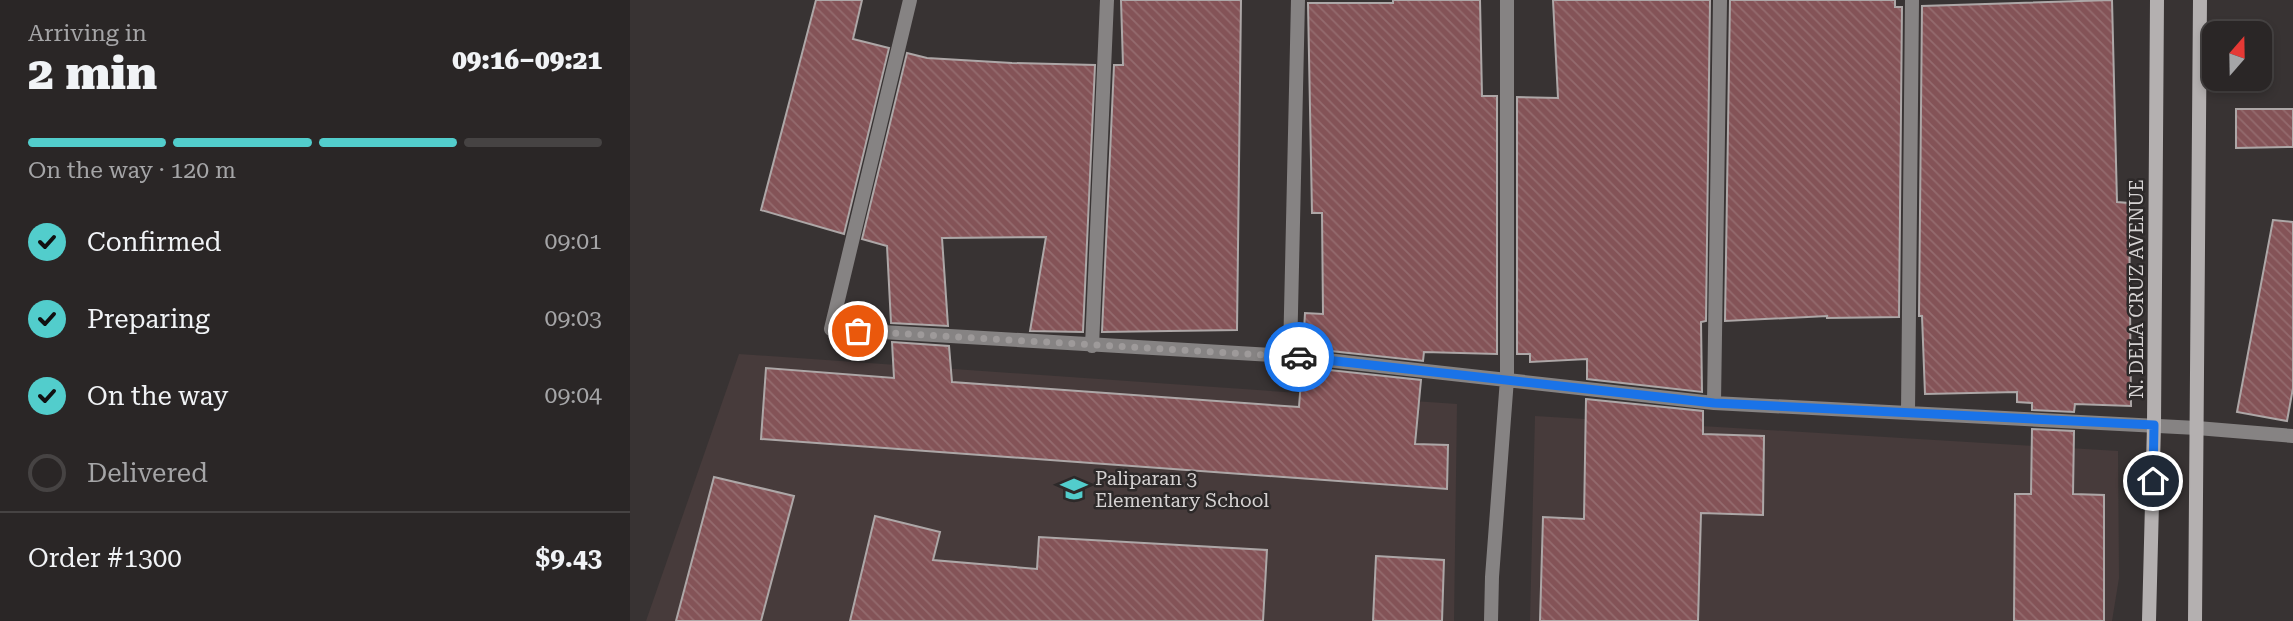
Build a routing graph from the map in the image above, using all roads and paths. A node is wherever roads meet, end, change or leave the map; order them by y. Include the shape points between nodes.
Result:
1 (911, 0) edge
2 (1107, 0) edge
3 (1298, 0) edge
4 (1507, 0) edge
5 (1720, 0) edge
6 (1912, 0) edge
7 (2157, 0) edge
8 (2200, 0) edge
9 (1092, 346) junction
10 (1290, 356) junction
11 (1507, 379) junction
12 (1714, 403) junction
13 (1909, 413) junction
14 (2154, 425) junction
15 (2197, 428) junction
16 (2293, 436) edge
17 (1491, 621) edge
18 (2149, 621) edge
19 (2194, 621) edge

1 - 9 street via 831,329
2 - 9 street
3 - 10 street
4 - 11 street
5 - 12 street
6 - 13 street
7 - 14 street, N. DELA CRUZ AVENUE
8 - 15 street
9 - 10 street
10 - 11 street
11 - 12 street
11 - 17 street
12 - 13 street
13 - 14 street
14 - 15 street
14 - 18 street, N. DELA CRUZ AVENUE
15 - 16 street
15 - 19 street

